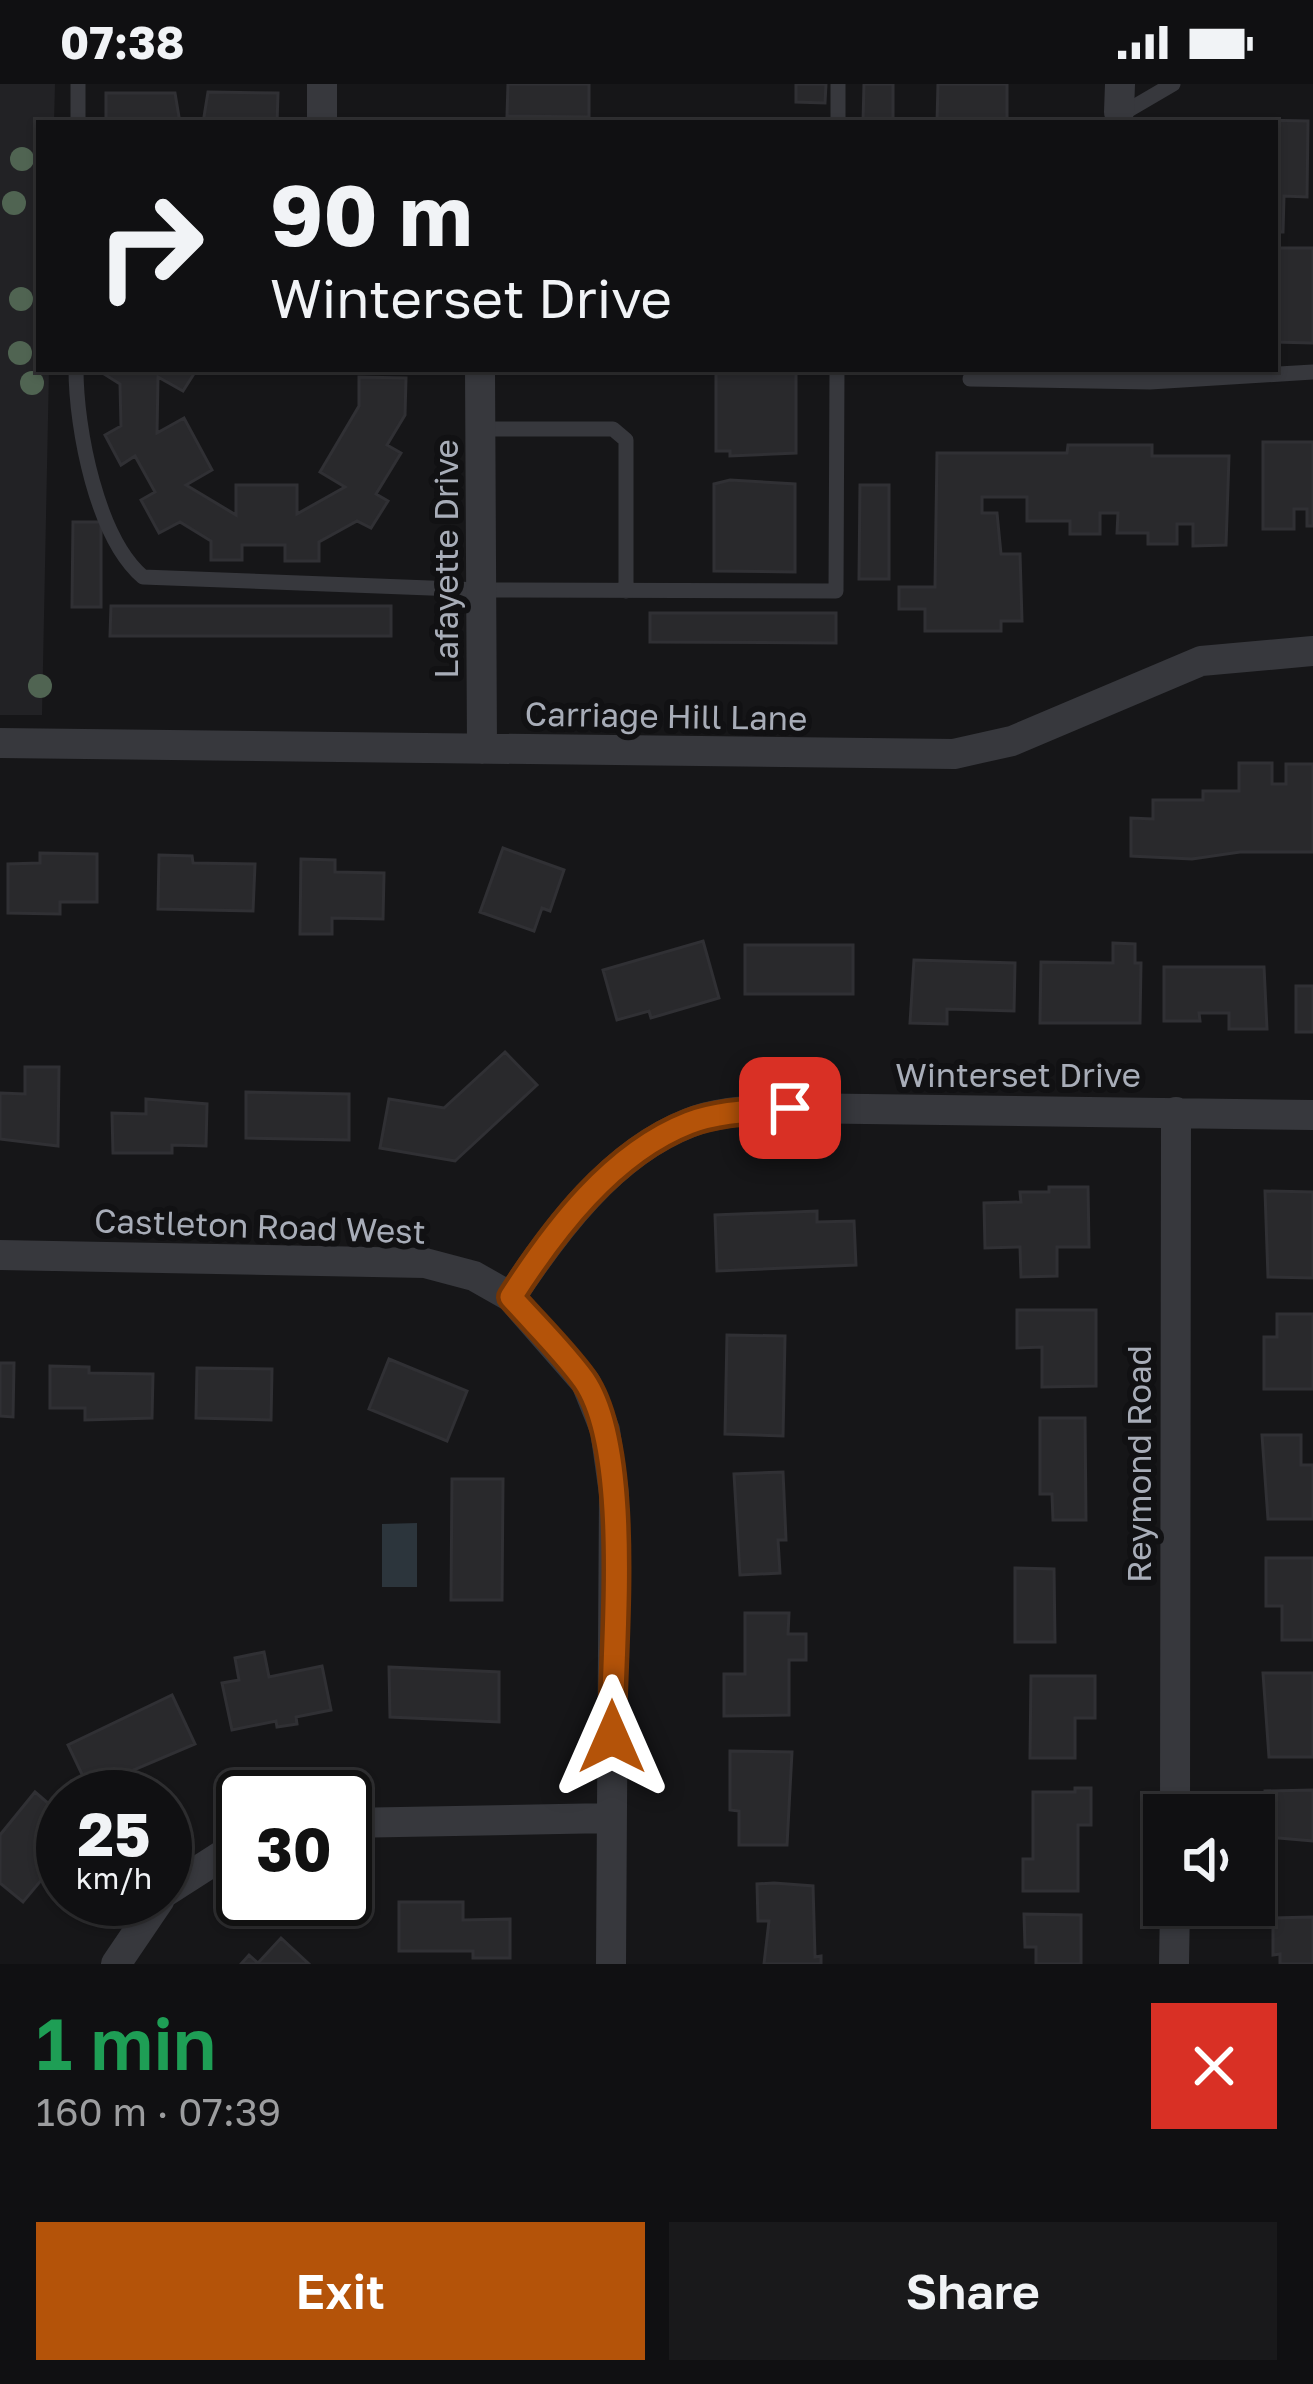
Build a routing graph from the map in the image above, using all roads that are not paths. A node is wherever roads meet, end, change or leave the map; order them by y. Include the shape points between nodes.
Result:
1 (79, 84) edge
2 (322, 84) edge
3 (838, 84) edge
4 (1173, 84) edge
5 (1121, 106) edge
6 (78, 120) edge
7 (322, 120) edge
8 (838, 120) edge
9 (76, 372) edge
10 (480, 372) edge
11 (837, 372) edge
12 (1313, 372) edge
13 (1150, 376) edge
14 (970, 379) dead end
15 (482, 429) junction
16 (482, 590) junction
17 (626, 591) junction
18 (1313, 651) edge
19 (0, 743) edge
20 (482, 748) junction
21 (1176, 1112) junction
22 (1313, 1115) edge
23 (0, 1255) edge
24 (511, 1297) junction
25 (1175, 1794) edge
26 (611, 1818) junction
27 (372, 1822) edge
28 (142, 1926) edge
29 (1175, 1926) edge
30 (116, 1964) edge
31 (611, 1964) edge
32 (1174, 1964) edge

1 - 6 lane
2 - 7 street
3 - 8 lane
4 - 5 lane
9 - 16 lane via 85,452 123,560 143,578
10 - 15 street, Lafayette Drive
11 - 17 lane via 836,591
12 - 13 lane
13 - 14 lane
15 - 16 street, Lafayette Drive
15 - 17 lane via 613,429 626,440
16 - 17 lane
16 - 20 street, Lafayette Drive
18 - 20 street, Carriage Hill Lane via 1201,661 1012,741 954,754
19 - 20 street, Carriage Hill Lane
21 - 22 street, Winterset Drive
21 - 24 street, Winterset Drive via 790,1108 692,1121 655,1138 595,1190
21 - 25 street, Reymond Road
23 - 24 street, Castleton Road West via 425,1263
24 - 26 street via 586,1383 605,1430 614,1494
26 - 27 street
26 - 31 street
28 - 30 street
29 - 32 street

